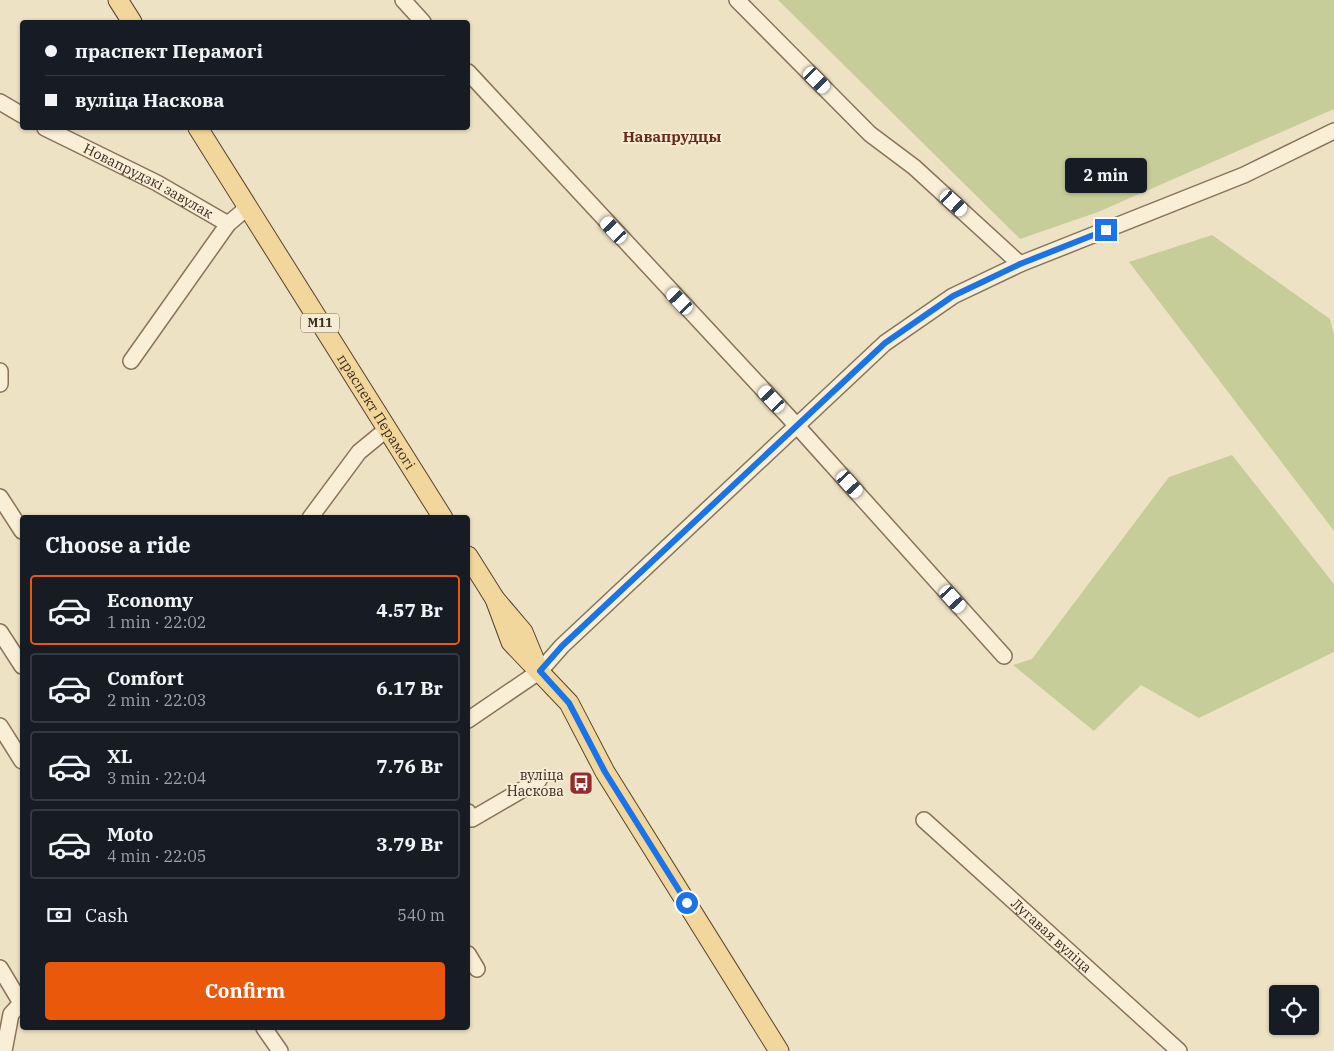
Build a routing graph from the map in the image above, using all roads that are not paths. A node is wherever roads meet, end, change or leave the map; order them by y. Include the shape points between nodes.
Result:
1 (118, 0) edge
2 (403, 0) edge
3 (738, 0) edge
4 (131, 20) edge
5 (421, 20) edge
6 (470, 74) edge
7 (0, 102) edge
8 (20, 114) edge
9 (49, 130) edge
10 (199, 130) edge
11 (1334, 131) edge
12 (248, 207) junction
13 (228, 224) junction
14 (1020, 264) junction
15 (131, 361) dead end
16 (0, 371) edge
17 (0, 384) edge
18 (798, 427) junction
19 (387, 429) junction
20 (2, 504) edge
21 (312, 515) edge
22 (441, 515) edge
23 (20, 528) edge
24 (470, 559) edge
25 (0, 632) edge
26 (1004, 656) dead end
27 (20, 663) edge
28 (540, 671) junction
29 (470, 719) edge
30 (0, 726) edge
31 (20, 758) edge
32 (539, 780) dead end
33 (470, 816) edge
34 (924, 820) dead end
35 (470, 957) edge
36 (0, 968) edge
37 (477, 969) dead end
38 (20, 1000) edge
39 (20, 1005) edge
40 (265, 1030) edge
41 (4, 1051) edge
42 (280, 1051) edge
43 (779, 1051) edge
44 (1180, 1051) edge

1 - 4 main road
2 - 5 street
3 - 14 street via 870,134 914,167
6 - 18 street
7 - 8 street
9 - 13 street, Новапрудзкі завулак via 157,183
10 - 12 main road, праспект Перамогі / М11
11 - 14 street via 1244,175
12 - 13 street, Новапрудзкі завулак
12 - 19 main road, праспект Перамогі / М11
13 - 15 street
14 - 18 street via 953,296 885,343
16 - 17 street
18 - 26 street
18 - 28 street via 562,646
19 - 21 street via 359,452
19 - 22 main road, праспект Перамогі / М11
20 - 23 street
24 - 28 main road via 495,599 523,632
25 - 27 street
28 - 29 street
28 - 43 main road via 569,703 605,772
30 - 31 street
32 - 33 street via 472,819
34 - 44 street, Лугавая вуліца
35 - 37 street
36 - 38 street
39 - 41 street via 11,1014
40 - 42 street

